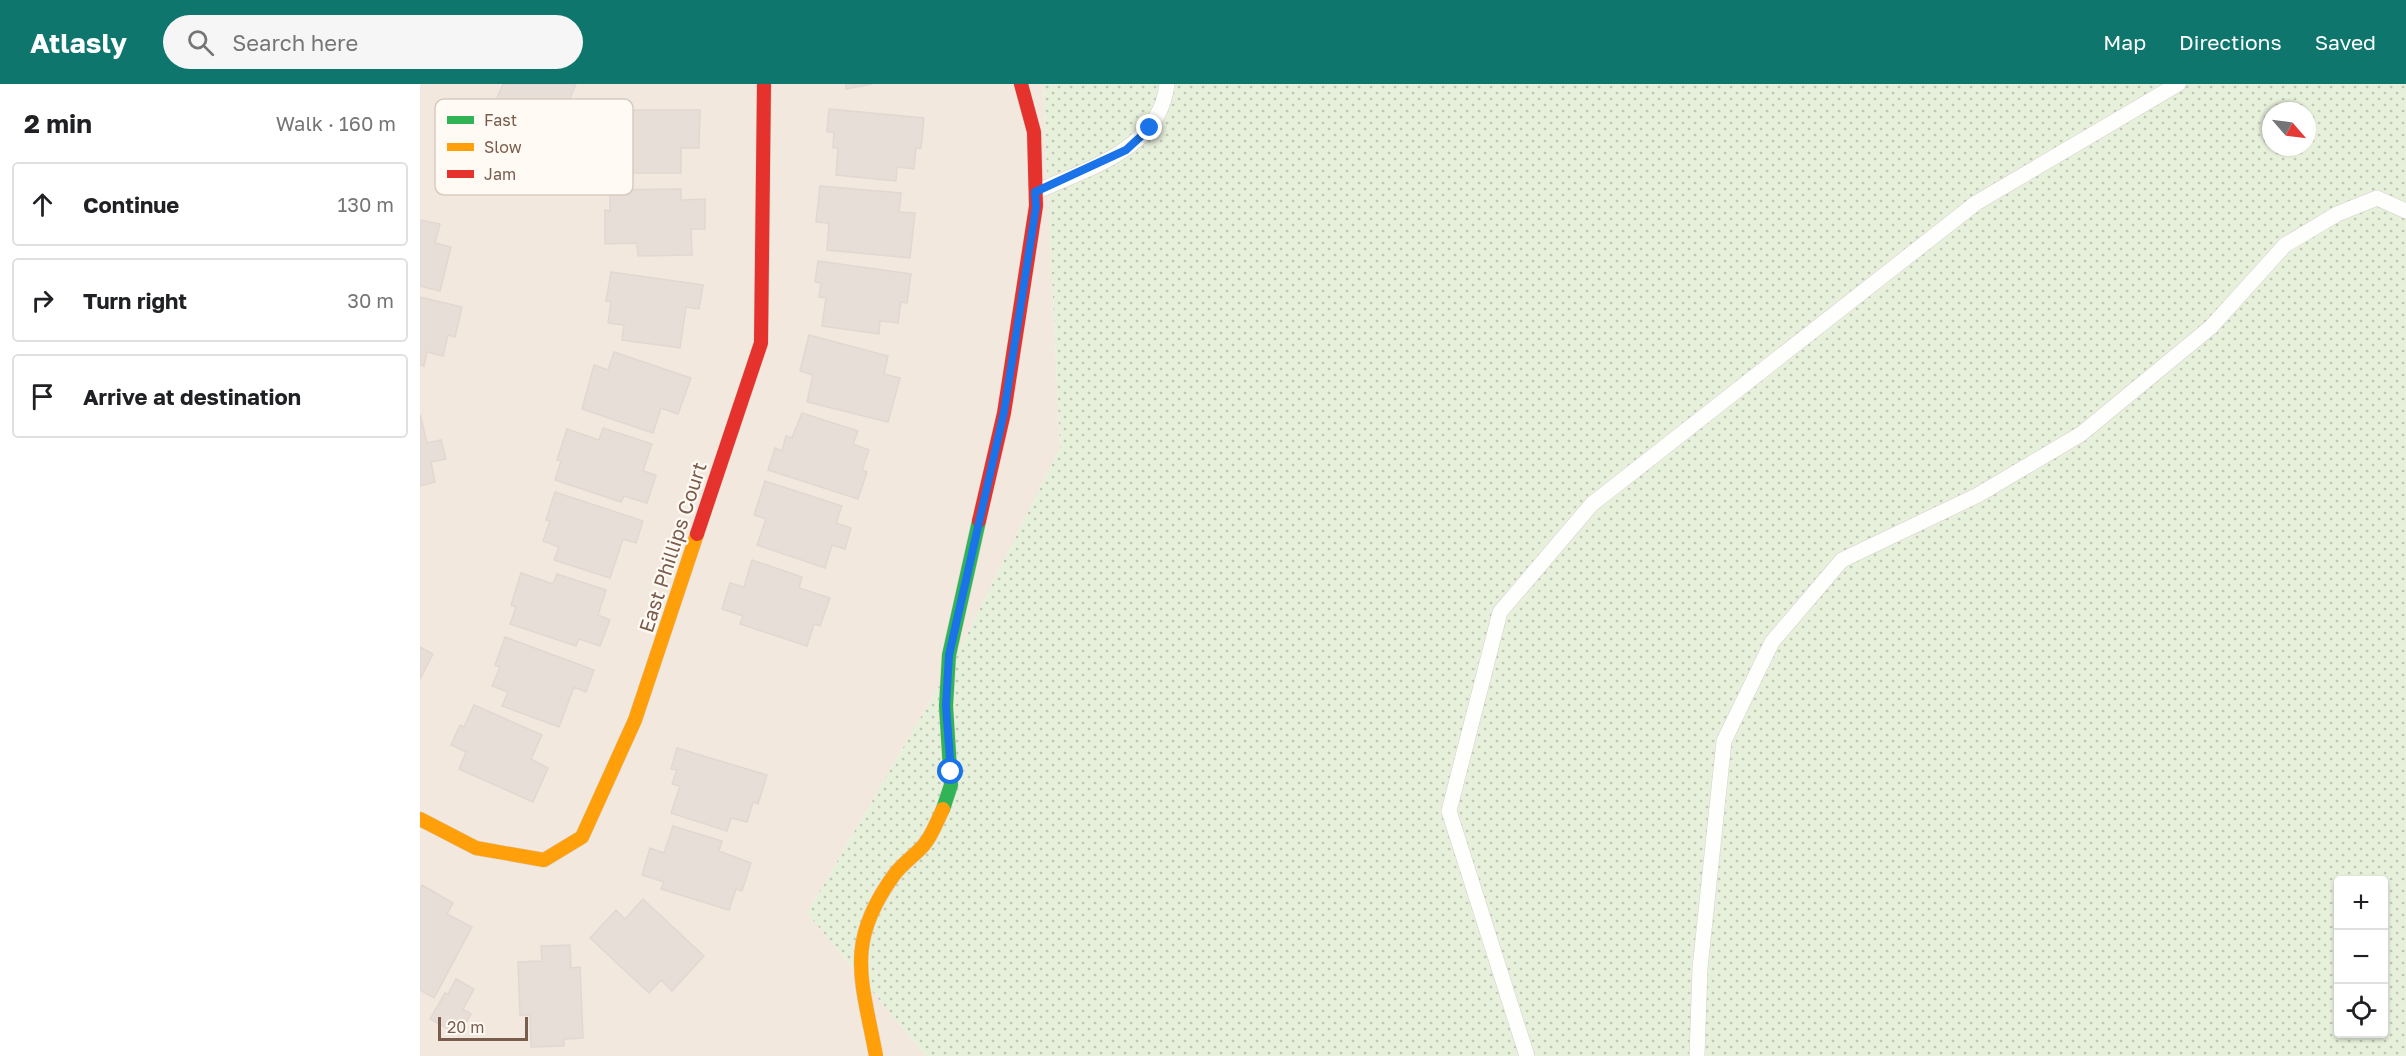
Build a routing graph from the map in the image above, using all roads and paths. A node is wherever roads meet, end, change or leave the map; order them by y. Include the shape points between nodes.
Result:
1 (764, 84) edge
2 (1021, 84) edge
3 (1167, 84) edge
4 (2178, 84) edge
5 (1035, 192) junction
6 (2406, 211) edge
7 (420, 819) edge
8 (876, 1056) edge
9 (1527, 1056) edge
10 (1697, 1056) edge

1 - 7 street, East Phillips Court via 761,343 635,720 582,837 544,861 476,848
2 - 5 street via 1034,132
3 - 5 lane via 1166,98 1150,128 1126,150
4 - 9 lane via 1976,203 1592,504 1500,612 1449,811
5 - 8 street via 1036,207 1004,412 949,655 948,798 925,844 895,873 863,932 860,964
6 - 10 lane via 2377,198 2337,214 2285,245 2211,327 2081,434 1978,495 1842,560 1772,642 1724,741 1700,968

